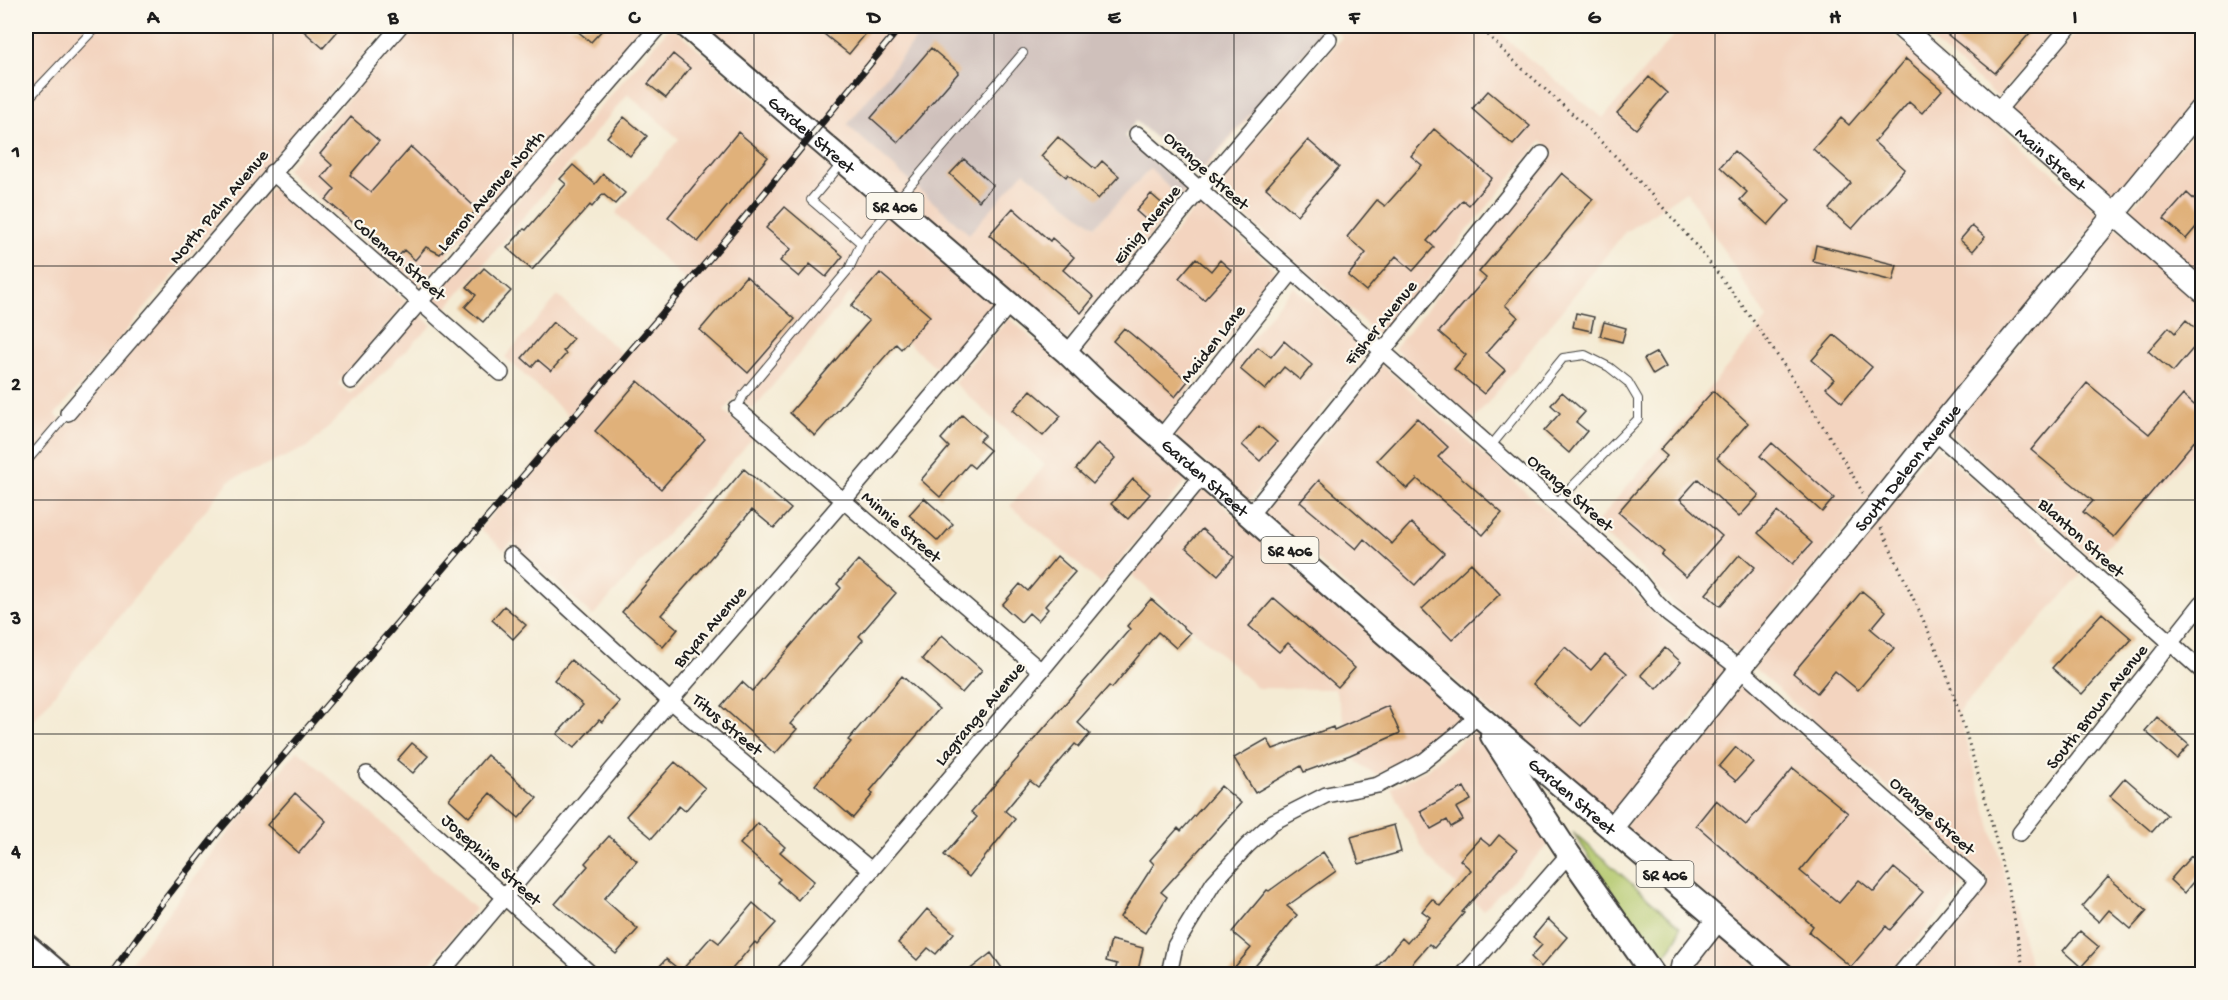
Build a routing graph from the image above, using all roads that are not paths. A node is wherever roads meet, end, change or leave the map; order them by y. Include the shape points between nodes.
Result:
1 (97, 26) edge
2 (400, 26) edge
3 (659, 26) edge
4 (686, 26) edge
5 (1900, 26) edge
6 (2070, 26) edge
7 (1329, 39) dead end
8 (1023, 53) dead end
9 (26, 101) edge
10 (2202, 107) edge
11 (1998, 110) junction
12 (1137, 134) dead end
13 (1542, 154) dead end
14 (843, 161) junction
15 (273, 172) junction
16 (1200, 189) junction
17 (894, 205) junction
18 (2116, 214) junction
19 (861, 243) junction
20 (1292, 272) junction
21 (2202, 291) edge
22 (419, 300) junction
23 (1009, 304) junction
24 (1381, 351) junction
25 (1066, 353) junction
26 (501, 373) dead end
27 (351, 381) dead end
28 (737, 409) joint
29 (68, 413) joint
30 (1935, 432) junction
31 (1161, 437) junction
32 (1490, 447) junction
33 (26, 462) edge
34 (1203, 475) junction
35 (843, 501) junction
36 (1555, 504) junction
37 (1250, 515) junction
38 (511, 555) dead end
39 (2202, 603) edge
40 (2171, 643) junction
41 (1740, 669) junction
42 (1041, 671) junction
43 (2202, 671) edge
44 (670, 701) junction
45 (1478, 715) junction
46 (367, 774) dead end
47 (1612, 828) junction
48 (2020, 833) dead end
49 (1569, 854) junction
50 (871, 870) junction
51 (506, 897) junction
52 (1718, 919) junction
53 (26, 945) edge
54 (60, 975) edge
55 (440, 975) edge
56 (591, 975) edge
57 (783, 975) edge
58 (1169, 975) edge
59 (1464, 975) edge
60 (1653, 975) edge
61 (1680, 975) edge
62 (1782, 975) edge
63 (1900, 975) edge

1 - 9 lane
2 - 15 street, North Palm Avenue
3 - 22 street, Lemon Avenue North
4 - 14 main road, Garden Street / SR 406
5 - 11 street, Main Street
6 - 11 street
7 - 16 street, Einig Avenue
8 - 17 lane
10 - 18 street, South Deleon Avenue
11 - 18 street, Main Street
12 - 16 street, Orange Street
13 - 24 street, Fisher Avenue
14 - 17 main road, Garden Street / SR 406
14 - 19 lane via 811,200
15 - 22 street, Coleman Street
15 - 29 street, North Palm Avenue
16 - 20 street, Orange Street
16 - 25 street, Einig Avenue
17 - 19 lane
17 - 23 main road, Garden Street / SR 406
18 - 21 street, Main Street
18 - 30 street, South Deleon Avenue
19 - 28 lane via 849,269 744,394
20 - 24 street, Orange Street
20 - 31 street, Maiden Lane
22 - 26 street, Coleman Street
22 - 27 street, Lemon Avenue North
23 - 25 main road, Garden Street / SR 406
23 - 35 street, Bryan Avenue
24 - 32 street, Orange Street
24 - 37 street, Fisher Avenue
25 - 31 main road, Garden Street / SR 406
28 - 35 street, Minnie Street
29 - 33 lane
30 - 40 street, Blanton Street
30 - 41 street, South Deleon Avenue
31 - 34 main road, Garden Street / SR 406
32 - 36 street, Orange Street
32 - 36 lane via 1563,358 1585,355 1628,382 1638,399 1638,419
34 - 37 main road, Garden Street / SR 406
34 - 42 street, Lagrange Avenue
35 - 42 street, Minnie Street
35 - 44 street, Bryan Avenue
36 - 41 street, Orange Street via 1631,571 1668,614
37 - 45 main road, Garden Street / SR 406
38 - 44 street, Titus Street
39 - 40 street, South Brown Avenue
40 - 43 street, Blanton Street
40 - 48 street, South Brown Avenue
41 - 47 street, South Deleon Avenue
41 - 63 street, Orange Street via 1977,881
42 - 50 street, Lagrange Avenue
44 - 50 street, Titus Street
44 - 51 street, Bryan Avenue
45 - 47 main road, Garden Street / SR 406
45 - 49 main road
45 - 58 street via 1424,761 1378,785 1326,795 1273,822 1214,882 1175,946
46 - 51 street, Josephine Street
47 - 52 main road, Garden Street / SR 406
49 - 59 street
49 - 60 main road
50 - 57 street, Lagrange Avenue
51 - 55 street, Bryan Avenue
51 - 56 street, Josephine Street
52 - 61 street via 1682,964
52 - 62 main road, Garden Street / SR 406
53 - 54 main road

